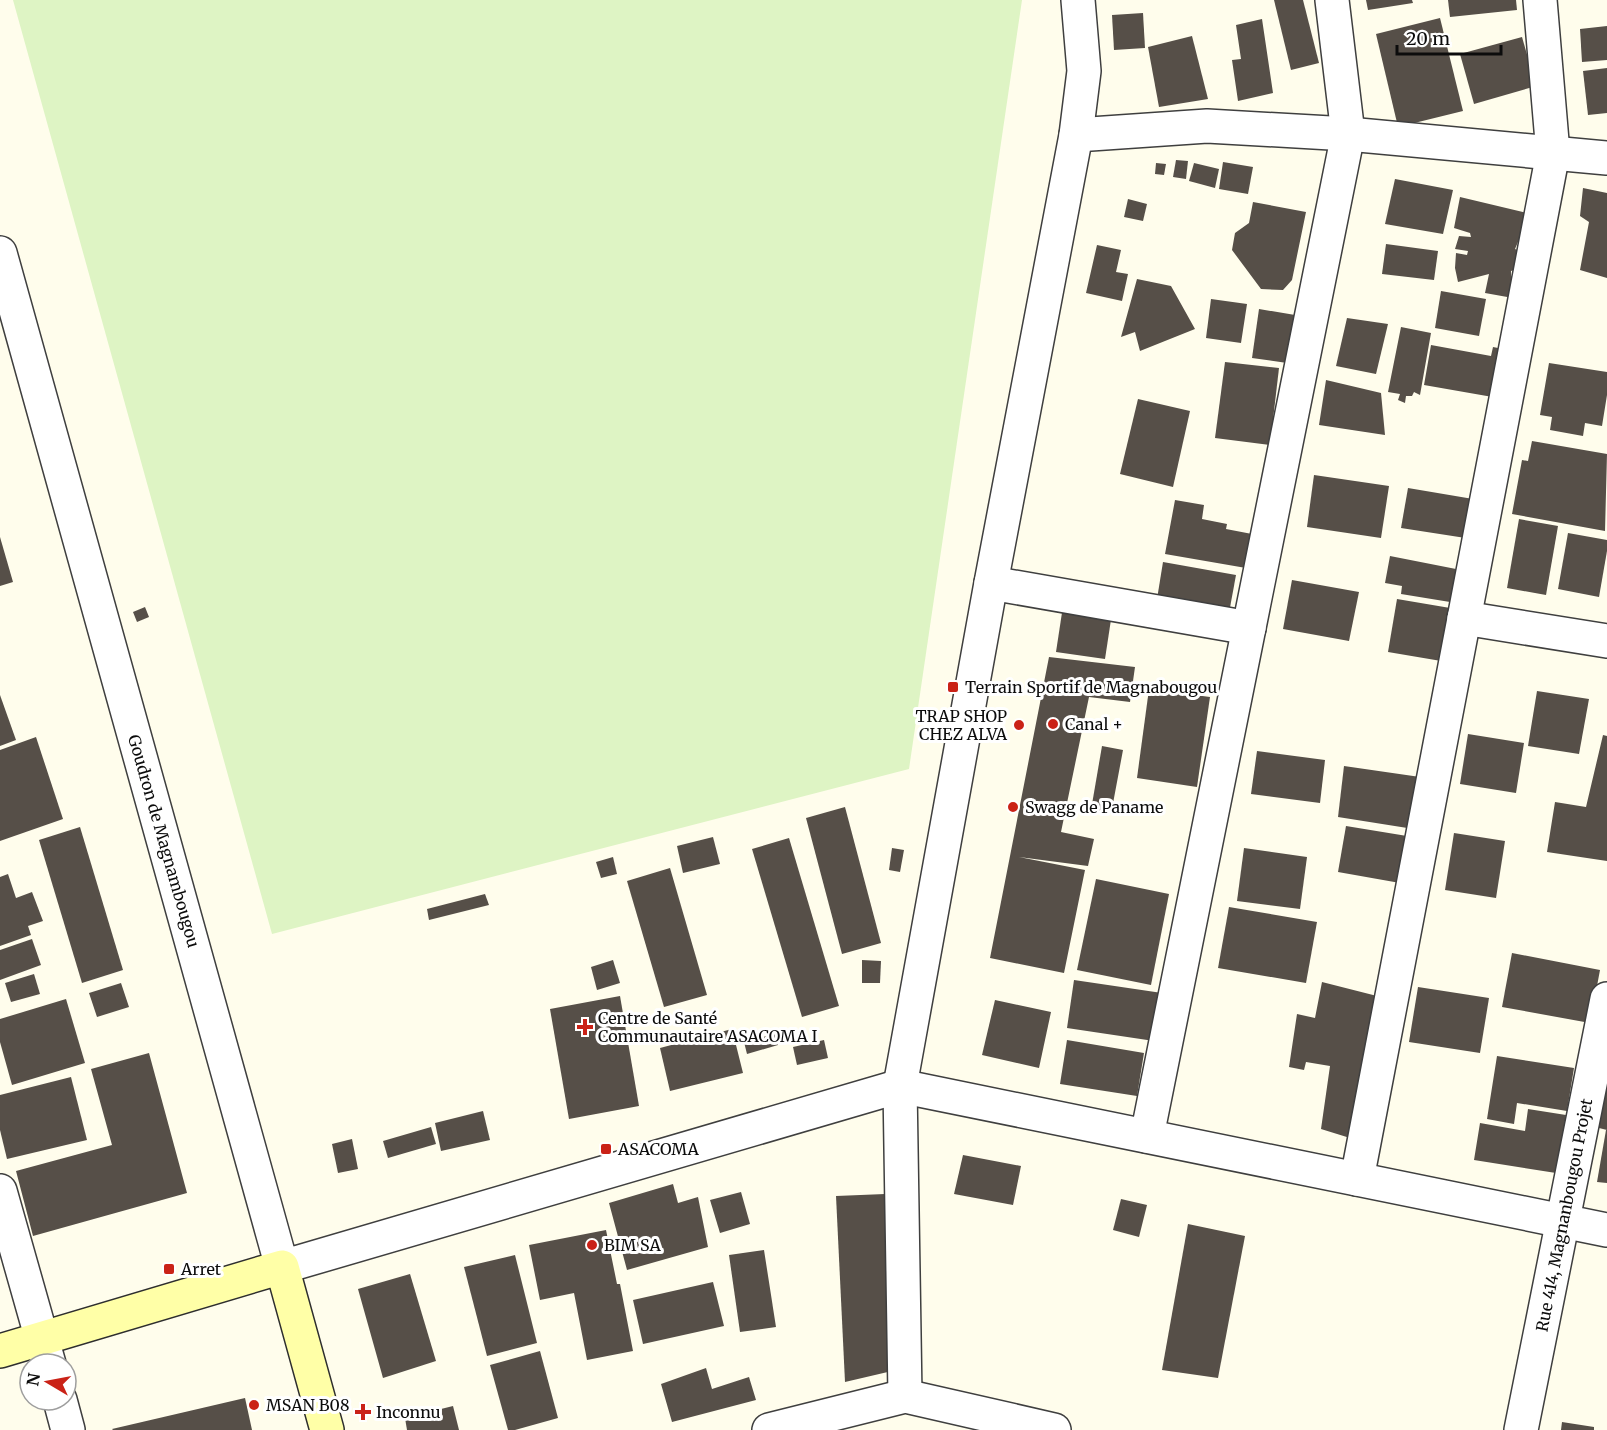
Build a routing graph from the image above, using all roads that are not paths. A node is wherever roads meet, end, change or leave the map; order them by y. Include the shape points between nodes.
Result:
1 (1078, 0) edge
2 (1332, 0) edge
3 (1540, 0) edge
4 (1348, 134) junction
5 (1076, 135) junction
6 (1553, 153) junction
7 (1607, 158) edge
8 (0, 253) edge
9 (991, 583) junction
10 (1464, 618) junction
11 (1249, 628) junction
12 (1607, 641) edge
13 (1607, 999) edge
14 (900, 1086) junction
15 (1147, 1136) junction
16 (1357, 1179) junction
17 (0, 1191) edge
18 (1563, 1221) junction
19 (1607, 1230) edge
20 (282, 1267) junction
21 (0, 1351) edge
22 (46, 1351) edge
23 (905, 1396) junction
24 (63, 1412) edge
25 (787, 1428) edge
26 (68, 1430) edge
27 (327, 1430) edge
28 (1054, 1430) edge
29 (1521, 1430) edge

1 - 5 street via 1084,71
2 - 4 street
3 - 6 street
4 - 5 street via 1207,126
4 - 6 street
4 - 11 street
5 - 9 street
6 - 7 street
6 - 10 street
8 - 20 street, Goudron de Magnambougou
9 - 11 street
9 - 14 street
10 - 12 street
10 - 16 street
11 - 15 street
13 - 18 street, Rue 414, Magnanbougou Projet
14 - 15 street
14 - 20 street
14 - 23 street
15 - 16 street
16 - 18 street
17 - 22 street
18 - 19 street
18 - 29 street, Rue 414, Magnanbougou Projet
20 - 22 street
20 - 27 street, Goudron de Magnambougou
21 - 22 street
23 - 25 street
23 - 28 street
24 - 26 street

